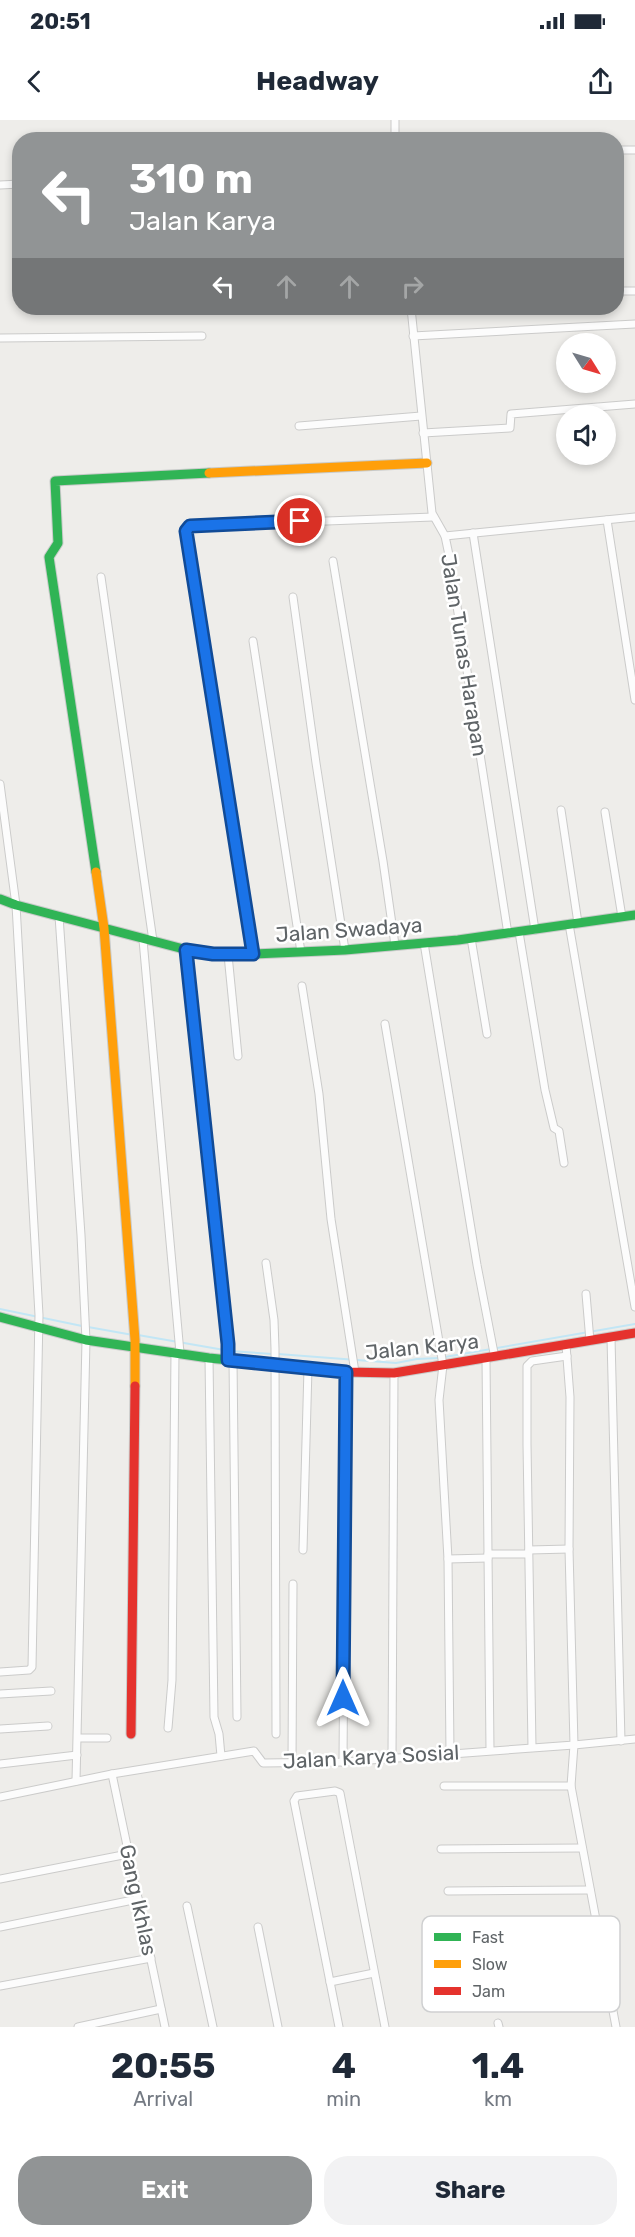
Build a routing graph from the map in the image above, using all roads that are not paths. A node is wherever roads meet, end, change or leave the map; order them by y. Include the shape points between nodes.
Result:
1 (412, 315) edge
2 (635, 324) edge
3 (202, 336) dead end
4 (413, 336) junction
5 (0, 339) edge
6 (635, 404) edge
7 (421, 416) junction
8 (299, 426) dead end
9 (423, 433) junction
10 (427, 464) junction
11 (433, 517) junction
12 (635, 517) edge
13 (607, 520) junction
14 (473, 533) junction
15 (445, 536) junction
16 (333, 561) dead end
17 (101, 577) dead end
18 (293, 597) dead end
19 (253, 642) dead end
20 (635, 700) edge
21 (0, 784) edge
22 (561, 810) dead end
23 (605, 812) dead end
24 (0, 899) edge
25 (16, 905) junction
26 (635, 915) edge
27 (59, 916) junction
28 (622, 917) junction
29 (574, 924) junction
30 (104, 928) junction
31 (535, 930) junction
32 (519, 932) junction
33 (508, 934) junction
34 (471, 938) junction
35 (148, 941) junction
36 (424, 943) junction
37 (395, 945) junction
38 (186, 950) junction
39 (345, 950) junction
40 (302, 952) junction
41 (253, 954) junction
42 (228, 955) junction
43 (302, 986) dead end
44 (386, 1024) dead end
45 (487, 1034) dead end
46 (238, 1056) dead end
47 (564, 1163) dead end
48 (266, 1263) dead end
49 (586, 1294) dead end
50 (635, 1307) edge
51 (0, 1317) edge
52 (38, 1321) junction
53 (635, 1333) edge
54 (590, 1336) junction
55 (85, 1337) junction
56 (611, 1338) junction
57 (135, 1343) junction
58 (566, 1345) junction
59 (178, 1351) junction
60 (491, 1356) junction
61 (567, 1356) junction
62 (275, 1357) junction
63 (209, 1358) junction
64 (229, 1358) junction
65 (442, 1360) junction
66 (308, 1368) junction
67 (351, 1371) junction
68 (394, 1373) junction
69 (569, 1549) junction
70 (303, 1550) dead end
71 (528, 1552) junction
72 (488, 1556) junction
73 (448, 1559) junction
74 (293, 1584) dead end
75 (0, 1672) edge
76 (51, 1691) dead end
77 (0, 1694) edge
78 (237, 1717) dead end
79 (48, 1726) dead end
80 (168, 1728) dead end
81 (0, 1729) edge
82 (131, 1734) dead end
83 (276, 1734) dead end
84 (78, 1738) junction
85 (107, 1738) dead end
86 (635, 1739) edge
87 (621, 1741) junction
88 (574, 1745) junction
89 (532, 1747) junction
90 (490, 1750) junction
91 (450, 1753) junction
92 (77, 1755) junction
93 (221, 1756) junction
94 (392, 1757) junction
95 (343, 1762) junction
96 (292, 1763) junction
97 (0, 1764) edge
98 (112, 1774) junction
99 (76, 1781) junction
100 (444, 1786) dead end
101 (571, 1786) junction
102 (0, 1797) edge
103 (582, 1848) junction
104 (441, 1849) dead end
105 (128, 1854) junction
106 (0, 1879) edge
107 (590, 1890) junction
108 (448, 1891) dead end
109 (138, 1899) junction
110 (187, 1906) dead end
111 (595, 1916) edge
112 (258, 1927) dead end
113 (0, 1928) edge
114 (151, 1958) junction
115 (374, 1973) junction
116 (330, 1982) junction
117 (0, 1986) edge
118 (161, 2009) junction
119 (613, 2012) edge
120 (78, 2027) edge
121 (165, 2027) edge
122 (213, 2027) edge
123 (278, 2027) edge
124 (339, 2027) edge
125 (385, 2027) edge
126 (616, 2027) edge

1 - 4 street, Jalan Tunas Harapan
2 - 4 street
3 - 5 street
4 - 7 street, Jalan Tunas Harapan
6 - 9 street via 511,414 510,428
7 - 8 street
7 - 9 street, Jalan Tunas Harapan
9 - 10 street, Jalan Tunas Harapan
10 - 11 street, Jalan Tunas Harapan
10 - 30 street via 56,480 58,543 49,557
11 - 15 street, Jalan Tunas Harapan
11 - 41 street via 190,526 186,531
12 - 13 street
13 - 14 street
13 - 20 street
14 - 15 street
14 - 31 street
15 - 33 street, Jalan Tunas Harapan
16 - 37 street
17 - 35 street
18 - 39 street
19 - 40 street
21 - 25 street
22 - 29 street
23 - 28 street
24 - 25 street, Jalan Swadaya
25 - 27 street, Jalan Swadaya
25 - 52 street
26 - 28 street, Jalan Swadaya
27 - 30 street, Jalan Swadaya
27 - 55 street
28 - 29 street, Jalan Swadaya
29 - 31 street, Jalan Swadaya
29 - 50 street
30 - 35 street, Jalan Swadaya
30 - 57 street
31 - 32 street, Jalan Swadaya
32 - 33 street, Jalan Swadaya
32 - 47 street via 545,1090 554,1128 560,1133
33 - 34 street, Jalan Swadaya
34 - 36 street, Jalan Swadaya
34 - 45 street
35 - 38 street, Jalan Swadaya
35 - 59 street
36 - 37 street, Jalan Swadaya
36 - 60 street
37 - 39 street, Jalan Swadaya
38 - 42 street, Jalan Swadaya
38 - 64 street
39 - 40 street, Jalan Swadaya
40 - 41 street, Jalan Swadaya
41 - 42 street, Jalan Swadaya
42 - 46 street
43 - 67 street via 319,1094
44 - 65 street
48 - 62 street
49 - 54 street
51 - 52 street, Jalan Karya
52 - 55 street, Jalan Karya
52 - 75 street via 32,1667
53 - 56 street, Jalan Karya
54 - 56 street, Jalan Karya
54 - 58 street, Jalan Karya
55 - 57 street, Jalan Karya
55 - 84 street
56 - 87 street
57 - 59 street, Jalan Karya
57 - 82 street
58 - 60 street, Jalan Karya
58 - 61 street
59 - 63 street, Jalan Karya
59 - 80 street
60 - 65 street, Jalan Karya
60 - 72 street
61 - 69 street
61 - 71 street via 532,1361 527,1366
62 - 64 street, Jalan Karya
62 - 66 street, Jalan Karya
62 - 83 street
63 - 64 street, Jalan Karya
63 - 93 street via 214,1718
64 - 78 street
65 - 68 street, Jalan Karya
65 - 73 street via 439,1400
66 - 67 street, Jalan Karya
66 - 70 street
67 - 68 street, Jalan Karya
67 - 95 street
68 - 94 street
69 - 71 street
69 - 88 street
71 - 72 street
71 - 89 street
72 - 73 street
72 - 90 street
73 - 91 street
74 - 96 street
76 - 77 street
79 - 81 street
84 - 85 street
84 - 92 street
86 - 87 street, Jalan Karya Sosial
87 - 88 street, Jalan Karya Sosial
88 - 89 street, Jalan Karya Sosial
88 - 101 street
89 - 90 street, Jalan Karya Sosial
90 - 91 street, Jalan Karya Sosial
91 - 94 street, Jalan Karya Sosial
92 - 97 street
92 - 99 street
93 - 96 street, Jalan Karya Sosial via 254,1751 261,1762
93 - 98 street, Jalan Karya Sosial
94 - 95 street, Jalan Karya Sosial
95 - 96 street, Jalan Karya Sosial
98 - 99 street, Jalan Karya Sosial
98 - 105 street, Gang Ikhlas
99 - 102 street, Jalan Karya Sosial
100 - 101 street
101 - 103 street
103 - 104 street
103 - 107 street
105 - 106 street
105 - 109 street, Gang Ikhlas
107 - 108 street
107 - 111 street
109 - 113 street
109 - 114 street, Gang Ikhlas
110 - 122 street
112 - 123 street
114 - 117 street
114 - 118 street, Gang Ikhlas
115 - 116 street
115 - 116 street via 340,1793 297,1796 294,1801
115 - 125 street
116 - 124 street
118 - 120 street
118 - 121 street, Gang Ikhlas
119 - 126 street

